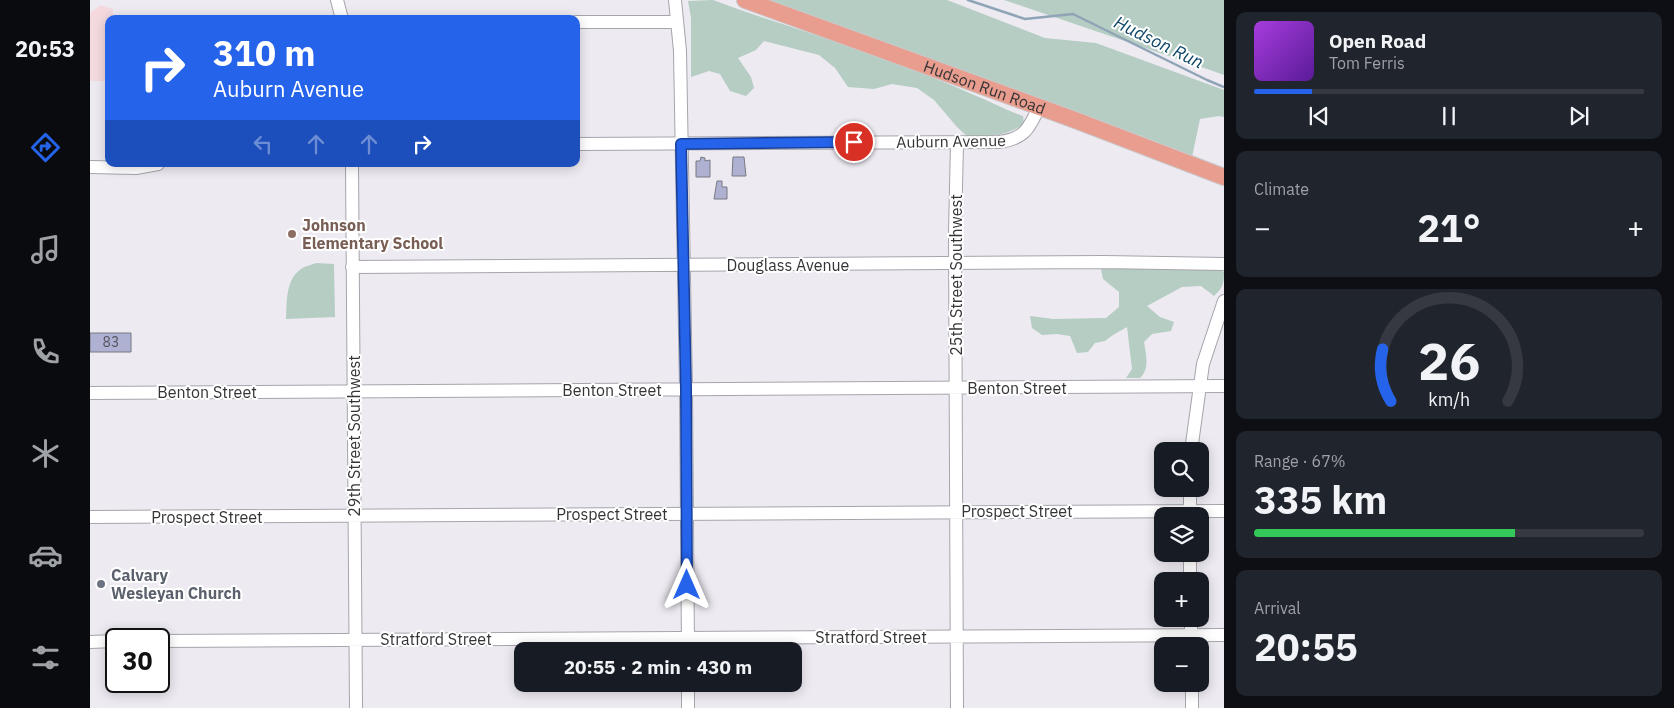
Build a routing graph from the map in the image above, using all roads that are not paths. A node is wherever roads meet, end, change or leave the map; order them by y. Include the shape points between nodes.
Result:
1 (337, 0) edge
2 (675, 0) edge
3 (745, 0) edge
4 (341, 15) edge
5 (580, 22) edge
6 (677, 22) junction
7 (1039, 107) junction
8 (956, 142) junction
9 (580, 144) edge
10 (681, 144) junction
11 (90, 167) edge
12 (142, 167) edge
13 (352, 167) edge
14 (1224, 177) edge
15 (955, 263) junction
16 (1224, 264) edge
17 (684, 265) junction
18 (352, 267) junction
19 (1224, 302) edge
20 (1199, 386) junction
21 (1224, 386) edge
22 (956, 388) junction
23 (686, 389) junction
24 (354, 391) junction
25 (90, 393) edge
26 (1192, 442) edge
27 (1224, 511) edge
28 (956, 512) junction
29 (1209, 512) edge
30 (687, 514) junction
31 (1154, 514) edge
32 (354, 516) junction
33 (90, 517) edge
34 (1224, 634) edge
35 (957, 637) junction
36 (1208, 637) edge
37 (354, 640) junction
38 (1154, 640) edge
39 (105, 641) edge
40 (170, 641) edge
41 (90, 642) edge
42 (514, 642) edge
43 (688, 642) edge
44 (789, 642) edge
45 (688, 692) edge
46 (1192, 692) edge
47 (356, 708) edge
48 (688, 708) edge
49 (957, 708) edge
50 (1192, 708) edge

1 - 4 street
2 - 6 street
3 - 7 main road, Hudson Run Road
5 - 6 street
6 - 10 street
7 - 8 street, Auburn Avenue via 1027,130 1015,139
7 - 14 main road, Hudson Run Road
8 - 10 street, Auburn Avenue
8 - 15 street, 25th Street Southwest
9 - 10 street, Auburn Avenue
10 - 17 street
11 - 12 street
13 - 18 street, 29th Street Southwest
15 - 16 street, Douglass Avenue
15 - 17 street, Douglass Avenue
15 - 22 street, 25th Street Southwest
17 - 18 street, Douglass Avenue
17 - 23 street
18 - 24 street, 29th Street Southwest
19 - 20 street
20 - 21 street, Benton Street
20 - 22 street, Benton Street
20 - 26 street
22 - 23 street, Benton Street
22 - 28 street, 25th Street Southwest
23 - 24 street, Benton Street
23 - 30 street
24 - 25 street, Benton Street
24 - 32 street, 29th Street Southwest
27 - 29 street, Prospect Street
28 - 30 street, Prospect Street
28 - 31 street, Prospect Street
28 - 35 street, 25th Street Southwest
30 - 32 street, Prospect Street
30 - 43 street
32 - 33 street, Prospect Street
32 - 37 street, 29th Street Southwest
34 - 36 street, Stratford Street
35 - 38 street, Stratford Street
35 - 44 street, Stratford Street
35 - 49 street, 25th Street Southwest
37 - 40 street, Stratford Street
37 - 42 street, Stratford Street
37 - 47 street, 29th Street Southwest
39 - 41 street
45 - 48 street
46 - 50 street

